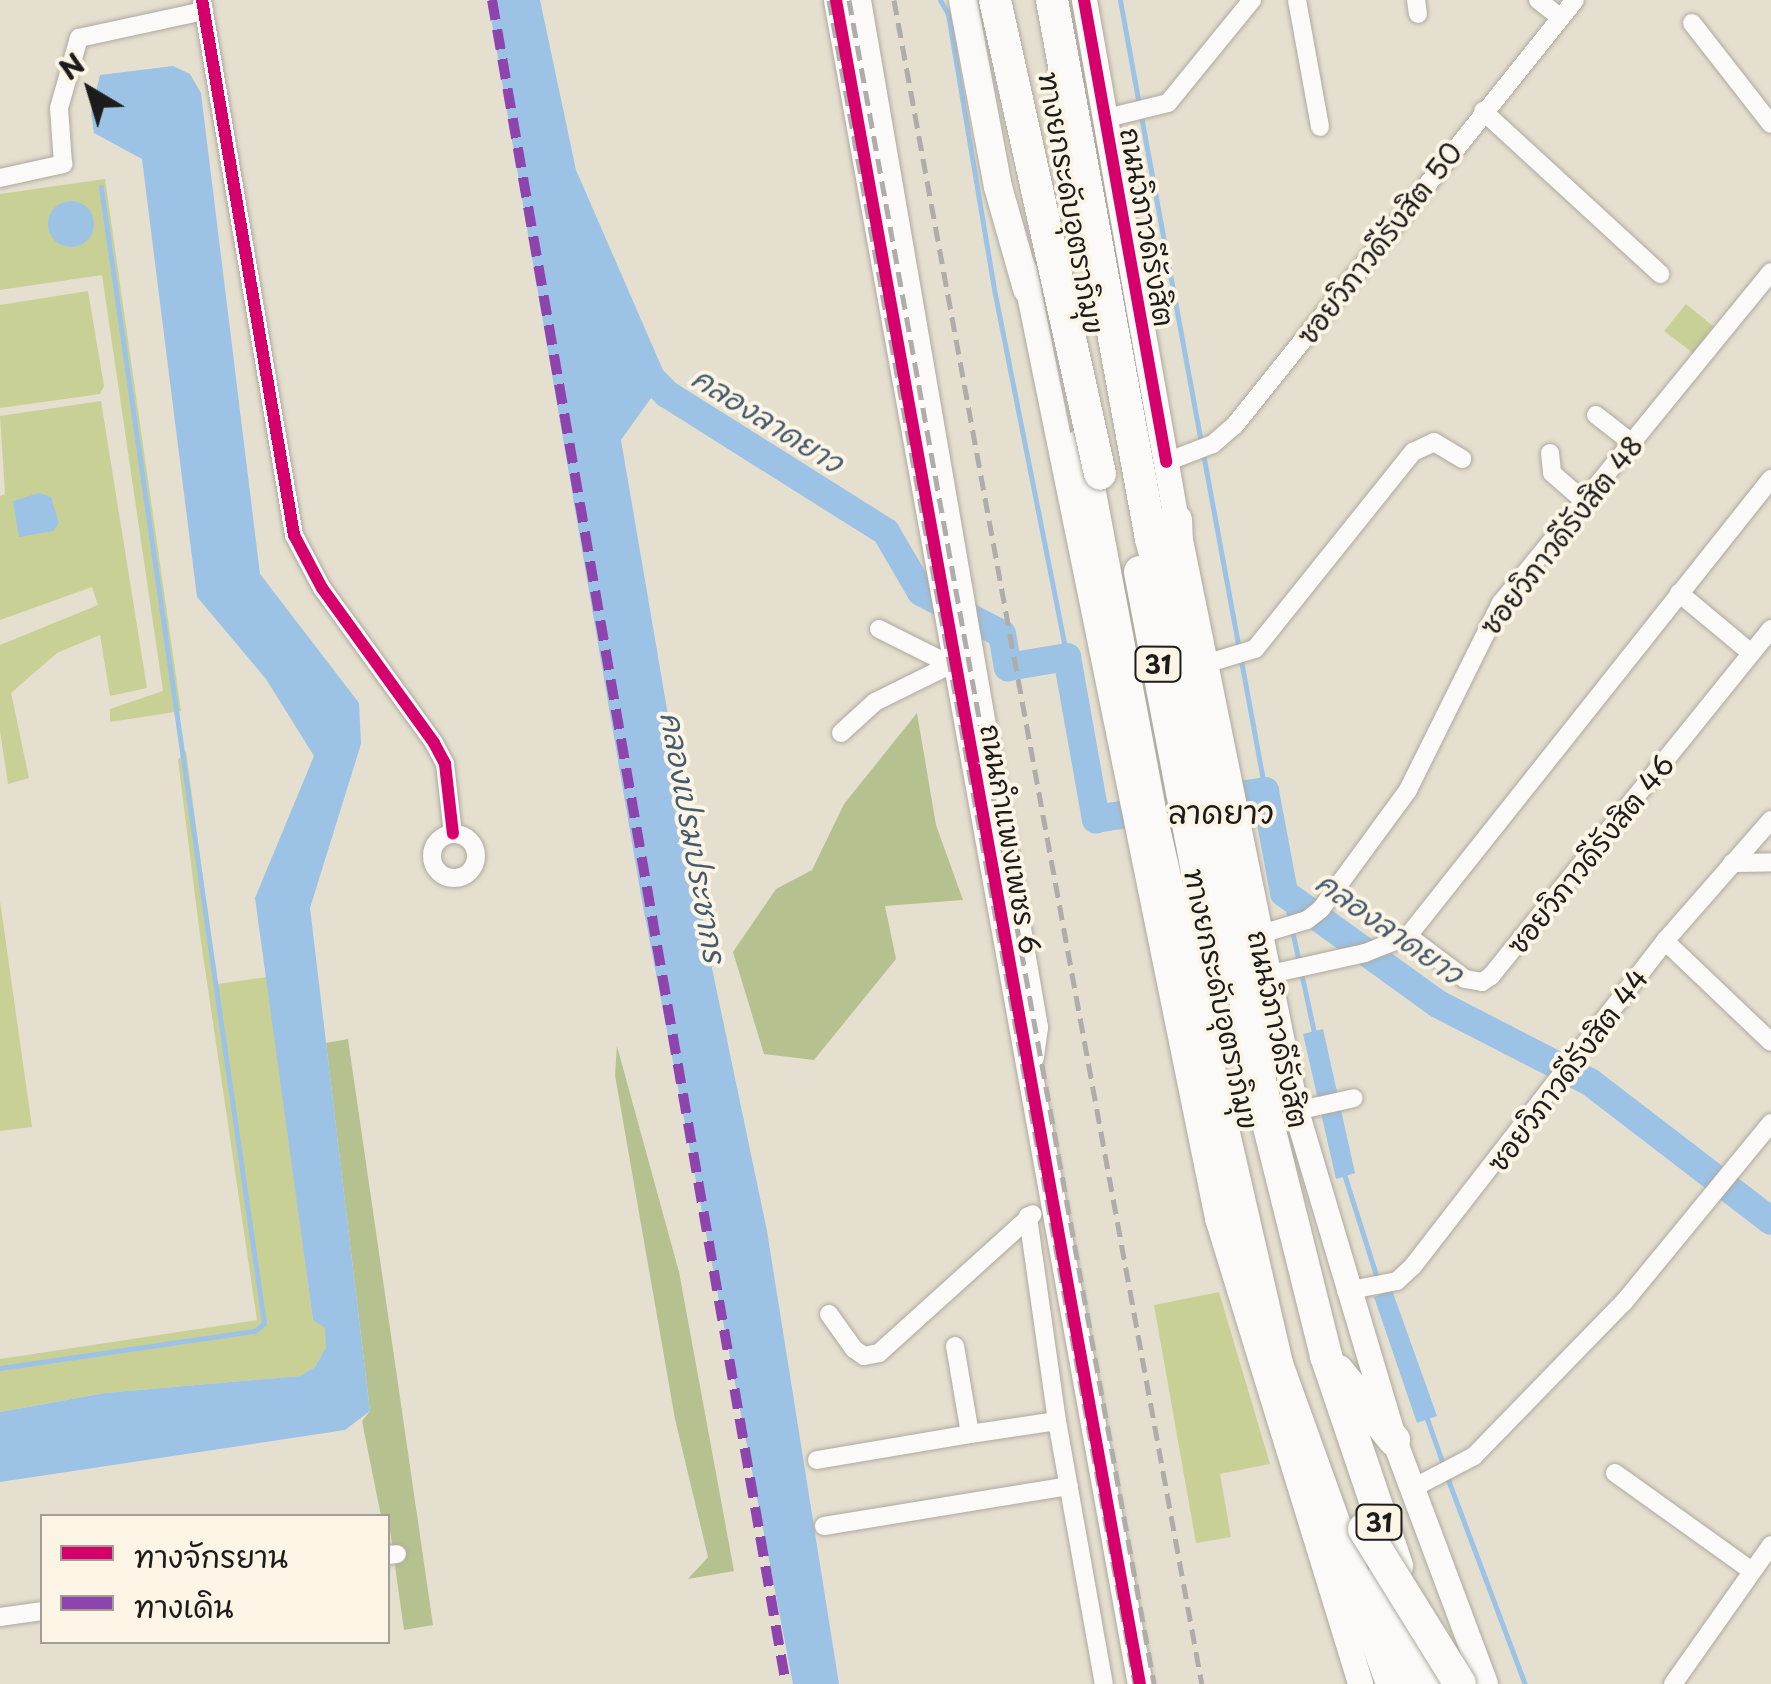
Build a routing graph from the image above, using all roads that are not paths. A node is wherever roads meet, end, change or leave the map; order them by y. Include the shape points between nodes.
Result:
1 (836, 0) edge
2 (858, 0) edge
3 (964, 0) edge
4 (976, 0) edge
5 (996, 0) edge
6 (1010, 0) edge
7 (1036, 0) edge
8 (1052, 0) edge
9 (1084, 0) edge
10 (1252, 0) edge
11 (1296, 0) edge
12 (1538, 0) edge
13 (1576, 0) edge
14 (203, 5) edge
15 (1561, 18) junction
16 (1692, 23) dead end
17 (1483, 111) junction
18 (1104, 119) junction
19 (1771, 124) edge
20 (1320, 127) dead end
21 (0, 178) edge
22 (1771, 272) edge
23 (1660, 274) dead end
24 (1027, 289) junction
25 (1596, 415) dead end
26 (1632, 443) junction
27 (1550, 453) dead end
28 (1462, 459) dead end
29 (1166, 462) junction
30 (1100, 473) junction
31 (1771, 479) edge
32 (1584, 501) junction
33 (1176, 520) joint
34 (1076, 540) junction
35 (951, 579) junction
36 (1679, 594) junction
37 (1114, 616) junction
38 (959, 627) junction
39 (1771, 628) edge
40 (879, 629) dead end
41 (1751, 653) junction
42 (1194, 657) junction
43 (951, 663) junction
44 (841, 733) dead end
45 (1218, 796) junction
46 (1139, 810) junction
47 (1771, 820) edge
48 (453, 834) dead end
49 (1771, 862) edge
50 (1732, 863) junction
51 (1270, 932) junction
52 (1408, 936) junction
53 (1665, 941) junction
54 (1266, 975) junction
55 (1771, 1042) edge
56 (1031, 1058) junction
57 (1350, 1099) dead end
58 (1303, 1110) junction
59 (1771, 1123) edge
60 (1058, 1207) junction
61 (1028, 1216) junction
62 (1357, 1289) junction
63 (829, 1314) dead end
64 (955, 1346) dead end
65 (1326, 1356) junction
66 (1057, 1421) junction
67 (970, 1434) junction
68 (1394, 1440) junction
69 (817, 1460) dead end
70 (1615, 1474) dead end
71 (1422, 1484) junction
72 (1068, 1486) junction
73 (824, 1526) dead end
74 (1364, 1529) junction
75 (1771, 1545) edge
76 (1752, 1572) junction
77 (40, 1610) edge
78 (0, 1617) edge
79 (1104, 1684) edge
80 (1140, 1684) edge
81 (1360, 1684) edge
82 (1396, 1684) edge
83 (1426, 1684) edge
84 (1444, 1684) edge
85 (1460, 1684) edge
86 (1484, 1684) edge
87 (1673, 1684) edge

1 - 35 main road, ถนนกำแพงเพชร 6
2 - 35 main road, ถนนกำแพงเพชร 6
3 - 24 main road via 998,187
4 - 24 main road, 31
5 - 30 highway, bridge
5 - 37 highway, 31
6 - 30 highway, ทางยกระดับอุตราภิมุข / 31, bridge
7 - 74 highway, ทางยกระดับอุตราภิมุข / 31 via 1192,854 1249,1128 1308,1354
8 - 42 highway, ถนนวิภาวดีรังสิต / 31 via 1151,538
9 - 18 main road, ถนนวิภาวดีรังสิต
10 - 18 street via 1177,96
11 - 20 street
12 - 15 street
13 - 15 street, ซอยวิภาวดีรังสิต 50
14 - 21 street via 79,38 59,108 63,164
14 - 48 street via 294,535 322,588 434,743 444,764
15 - 17 street, ซอยวิภาวดีรังสิต 50
16 - 19 street
17 - 23 street
17 - 29 street, ซอยวิภาวดีรังสิต 50 via 1213,444
18 - 29 main road, ถนนวิภาวดีรังสิต
22 - 26 street, ซอยวิภาวดีรังสิต 48
24 - 34 main road, 31
25 - 26 street
26 - 32 street, ซอยวิภาวดีรังสิต 48
27 - 32 street via 1552,473
28 - 42 street via 1434,442 1413,452 1256,650
29 - 33 main road, ถนนวิภาวดีรังสิต
30 - 82 highway, ทางยกระดับอุตราภิมุข / 31 via 1173,852 1283,1358
31 - 36 street
32 - 51 street, ซอยวิภาวดีรังสิต 48 via 1492,617 1408,790 1321,909
33 - 42 highway
34 - 37 highway
34 - 46 main road, 31
35 - 38 main road, ถนนกำแพงเพชร 6
36 - 41 street
36 - 52 street
37 - 46 highway, 31
38 - 43 main road, ถนนกำแพงเพชร 6
38 - 56 main road, ถนนกำแพงเพชร 6 via 1035,1027
39 - 41 street, ซอยวิภาวดีรังสิต 46
40 - 43 street
41 - 52 street, ซอยวิภาวดีรังสิต 46 via 1491,976 1465,979
42 - 45 highway, ถนนวิภาวดีรังสิต / 31
43 - 44 street via 875,702
43 - 56 main road, ถนนกำแพงเพชร 6 via 1016,1026
45 - 51 main road, ถนนวิภาวดีรังสิต / 31
45 - 65 highway, ถนนวิภาวดีรังสิต / 31 via 1268,1123
46 - 81 main road, 31 via 1224,1248
46 - 82 highway, 31 via 1277,1364
47 - 50 street, ซอยวิภาวดีรังสิต 44
49 - 50 street
50 - 53 street, ซอยวิภาวดีรังสิต 44
51 - 54 main road, ถนนวิภาวดีรังสิต / 31
52 - 54 street
53 - 55 street
53 - 62 street, ซอยวิภาวดีรังสิต 44 via 1431,1245 1393,1282
54 - 58 main road, ถนนวิภาวดีรังสิต / 31
56 - 60 main road, ถนนกำแพงเพชร 6
57 - 58 street
58 - 62 main road, ถนนวิภาวดีรังสิต / 31
59 - 71 street via 1717,1196 1602,1326 1457,1470
60 - 61 street
60 - 80 main road, ถนนกำแพงเพชร 6
61 - 63 street via 879,1353 864,1356 854,1349
61 - 66 street
62 - 68 main road, ถนนวิภาวดีรังสิต / 31
64 - 67 street
65 - 68 highway
65 - 84 highway, ถนนวิภาวดีรังสิต / 31 via 1380,1524
66 - 67 street
66 - 72 street
67 - 69 street
68 - 71 main road, ถนนวิภาวดีรังสิต / 31
70 - 76 street
71 - 86 main road, ถนนวิภาวดีรังสิต / 31
72 - 73 street
72 - 79 street
74 - 83 highway, ทางยกระดับอุตราภิมุข / 31, bridge
74 - 85 highway, bridge
75 - 76 street
76 - 87 street
77 - 78 street

